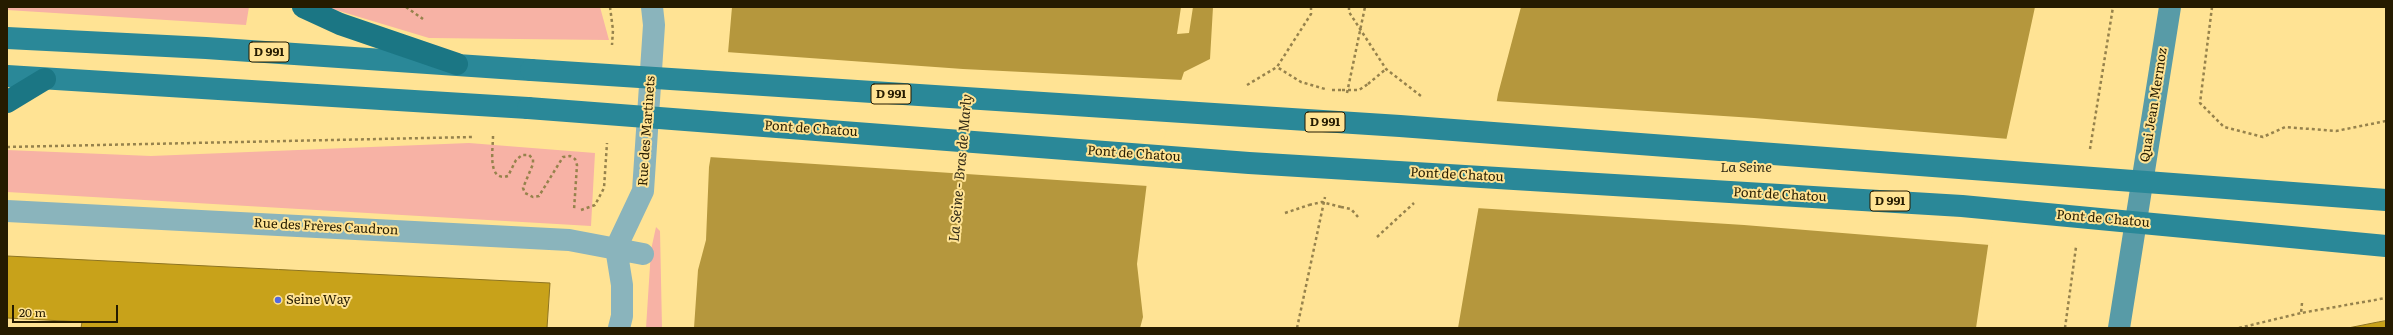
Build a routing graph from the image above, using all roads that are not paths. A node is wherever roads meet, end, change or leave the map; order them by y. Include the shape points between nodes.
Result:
1 (303, 7) edge
2 (652, 7) edge
3 (2170, 7) edge
4 (7, 38) edge
5 (456, 64) junction
6 (7, 76) edge
7 (45, 79) junction
8 (7, 102) edge
9 (2386, 200) edge
10 (7, 211) edge
11 (2386, 246) edge
12 (616, 248) junction
13 (644, 254) dead end
14 (619, 328) edge
15 (2119, 328) edge

1 - 5 highway via 340,24
2 - 12 street, Rue des Martinets via 654,25 643,191
3 - 15 main road, Quai Jean Mermoz
4 - 5 main road, D 991
5 - 9 main road, D 991, bridge via 1400,126
6 - 7 main road, D 991
7 - 8 highway
7 - 11 main road, Pont de Chatou / D 991, bridge via 528,108 1249,163 1962,206
10 - 12 street, Rue des Frères Caudron via 569,240
12 - 13 street, Rue des Frères Caudron
12 - 14 street via 622,285 622,316

